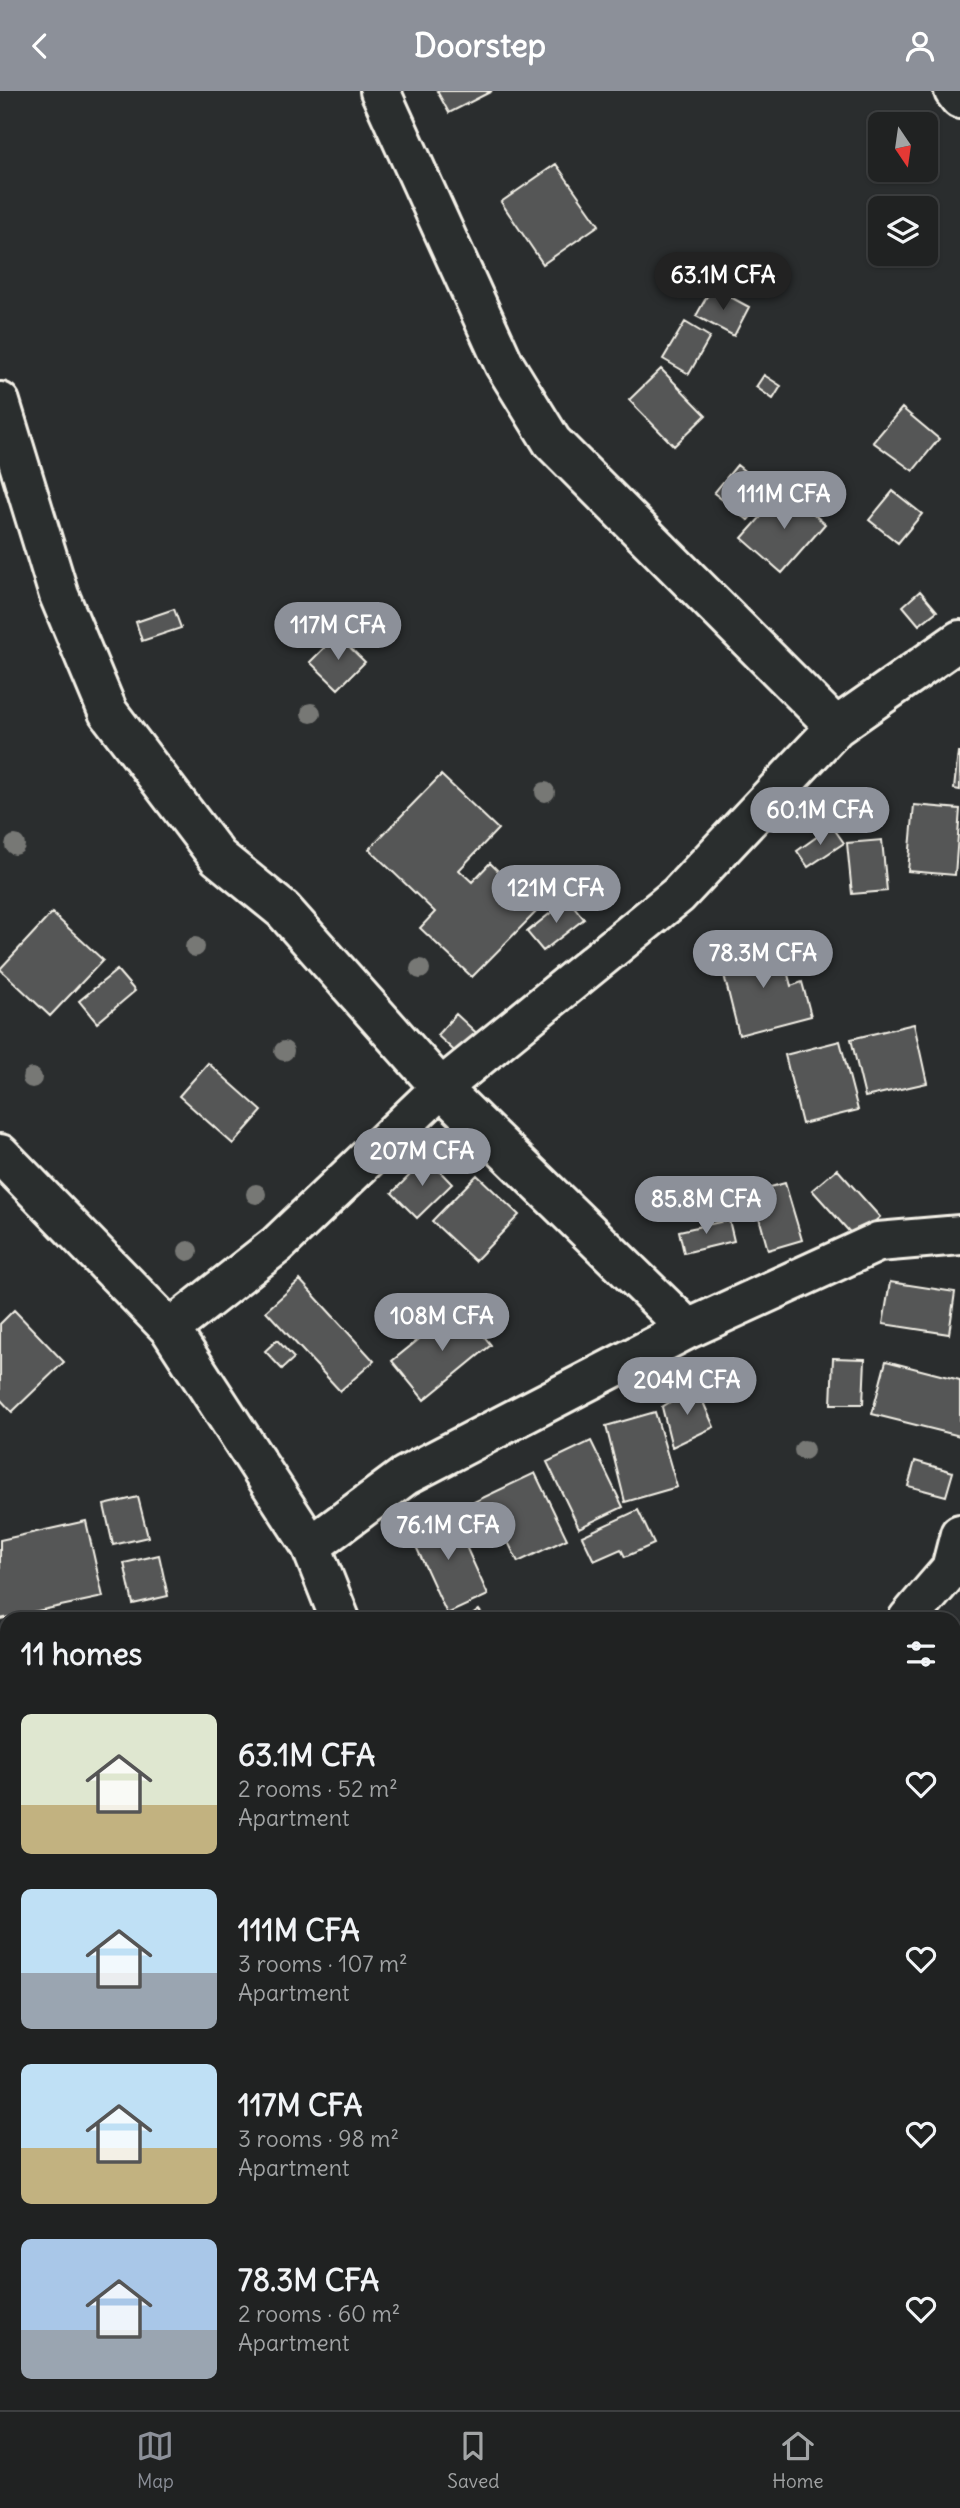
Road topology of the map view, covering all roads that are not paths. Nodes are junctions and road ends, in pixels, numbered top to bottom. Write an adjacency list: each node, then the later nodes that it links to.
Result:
1 (380, 91): 6 (street)
2 (954, 91): 3 (street)
3 (960, 99)
4 (0, 403): 7 (street)
5 (957, 643): 6 (street)
6 (836, 727): 7 (street)
7 (442, 1088): 10 (street); 11 (street)
8 (0, 1154): 10 (street)
9 (960, 1235): 11 (street)
10 (170, 1329): 13 (street)
11 (688, 1329): 13 (street)
12 (960, 1534): 15 (street)
13 (311, 1546): 14 (street)
14 (337, 1612)
15 (914, 1612)

